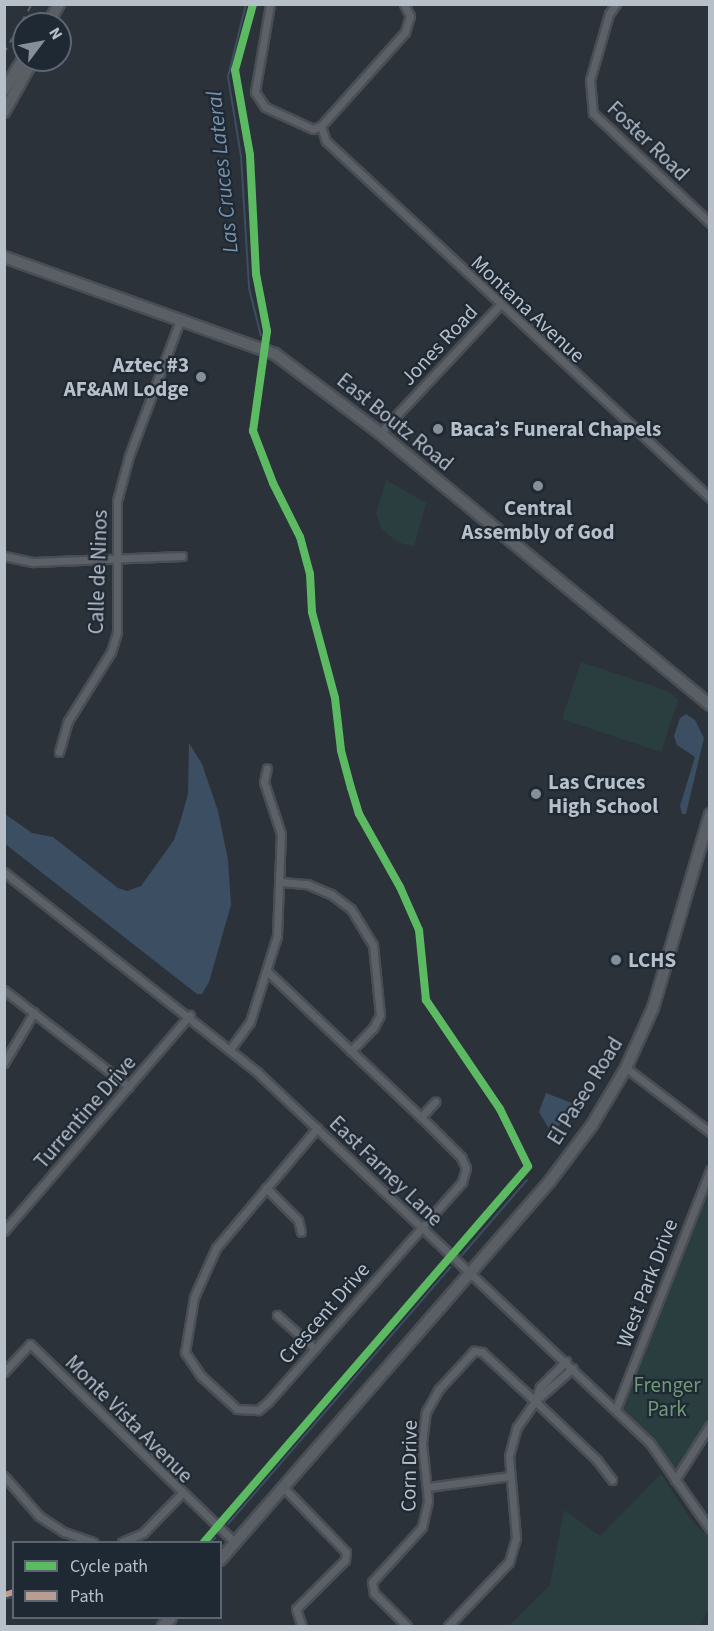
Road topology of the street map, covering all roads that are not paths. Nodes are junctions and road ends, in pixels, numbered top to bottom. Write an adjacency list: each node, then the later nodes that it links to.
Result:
1 (270, 4): 8 (street)
2 (404, 4): 8 (street)
3 (616, 4): 9 (street, Foster Road)
4 (15, 72): 6 (main road)
5 (26, 72): 7 (main road)
6 (4, 90)
7 (4, 112)
8 (321, 126): 11 (street, Montana Avenue)
9 (710, 223)
10 (4, 258): 12 (main road, East Boutz Road)
11 (499, 306): 13 (street, Jones Road); 14 (street, Montana Avenue)
12 (181, 318): 13 (main road, East Boutz Road); 17 (street, Calle de Ninos)
13 (380, 434): 18 (main road, East Boutz Road)
14 (710, 498)
15 (4, 556): 17 (street)
16 (182, 556): 17 (street)
17 (116, 559): 21 (street, Calle de Ninos)
18 (696, 694): 19 (main road); 20 (main road, East Boutz Road)
19 (710, 697)
20 (710, 705)
21 (59, 752)
22 (267, 768): 25 (street)
23 (710, 814): 33 (main road, El Paseo Road)
24 (4, 872): 29 (street, East Farney Lane)
25 (282, 882): 26 (street); 31 (street)
26 (268, 972): 30 (street); 31 (street, Crescent Drive)
27 (4, 990): 28 (street)
28 (34, 1012): 32 (street); 34 (street)
29 (190, 1015): 30 (street, East Farney Lane); 34 (street, Turrentine Drive)
30 (231, 1048): 37 (street, East Farney Lane)
31 (351, 1051): 36 (street, Crescent Drive)
32 (4, 1063)
33 (626, 1068): 38 (street); 44 (main road, El Paseo Road)
34 (129, 1087): 42 (street, Turrentine Drive)
35 (435, 1102): 36 (street)
36 (421, 1117): 41 (street, Crescent Drive)
37 (317, 1128): 40 (street, Crescent Drive); 41 (street, East Farney Lane)
38 (710, 1132)
39 (710, 1170): 51 (street, West Park Drive)
40 (266, 1188): 43 (street); 46 (street, Crescent Drive)
41 (420, 1227): 44 (street, East Farney Lane); 46 (street, Crescent Drive)
42 (4, 1231)
43 (301, 1232)
44 (471, 1272): 47 (street, East Farney Lane); 58 (main road, El Paseo Road)
45 (277, 1315): 46 (street)
46 (315, 1349)
47 (566, 1361): 48 (street, East Farney Lane); 50 (street)
48 (573, 1368): 50 (street); 51 (street, East Farney Lane)
49 (4, 1372): 59 (street, Monte Vista Avenue)
50 (536, 1401): 54 (street); 55 (street); 57 (street, Corn Drive)
51 (616, 1409): 56 (street, East Farney Lane)
52 (710, 1425): 56 (street)
53 (4, 1476): 61 (street)
54 (510, 1476): 57 (street); 67 (street)
55 (612, 1480)
56 (675, 1480): 60 (street, East Farney Lane)
57 (428, 1487): 66 (street, Corn Drive)
58 (284, 1488): 63 (main road, El Paseo Road); 65 (street)
59 (182, 1494): 62 (street); 63 (street, Monte Vista Avenue)
60 (710, 1529)
61 (90, 1541)
62 (124, 1541)
63 (235, 1543): 64 (main road, El Paseo Road)
64 (222, 1558)
65 (302, 1626)
66 (407, 1626)
67 (448, 1626)

